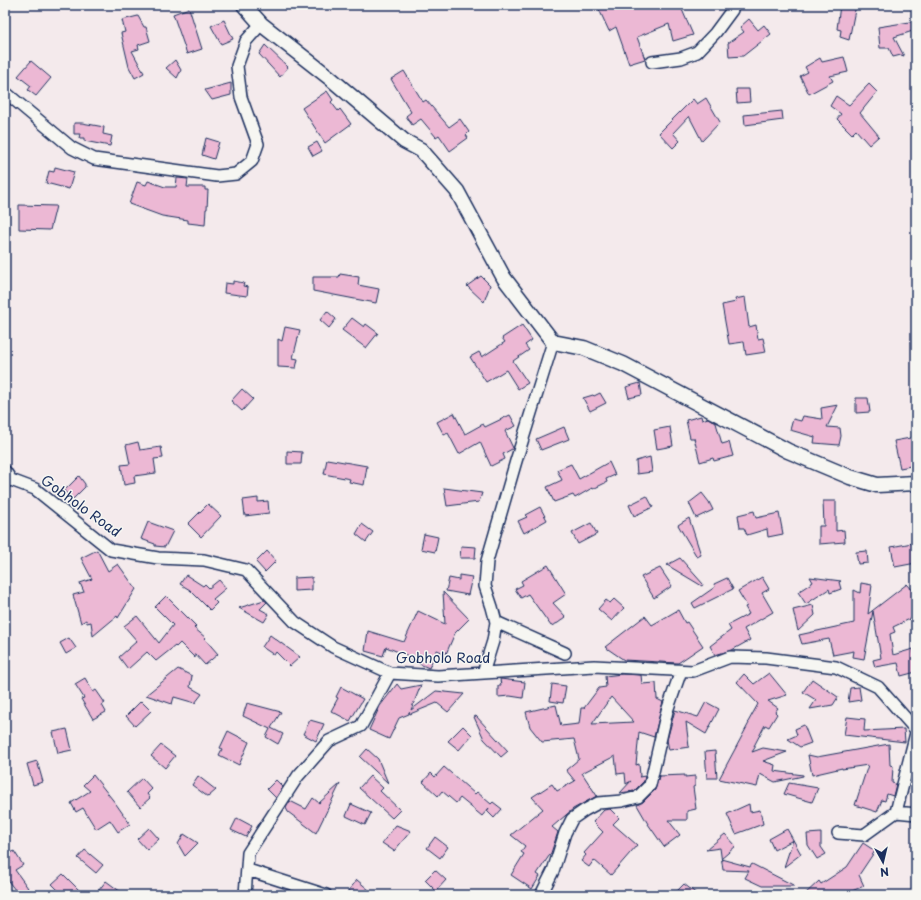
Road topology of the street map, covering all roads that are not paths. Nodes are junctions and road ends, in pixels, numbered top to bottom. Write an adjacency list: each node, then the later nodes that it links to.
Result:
1 (244, 5): 3 (street)
2 (732, 5): 4 (street)
3 (261, 24): 5 (street); 6 (street)
4 (652, 62)
5 (5, 92)
6 (553, 342): 8 (street); 9 (street)
7 (7, 478): 12 (street, Gobholo Road)
8 (916, 484)
9 (496, 622): 10 (street); 13 (street)
10 (565, 653)
11 (681, 670): 13 (street, Gobholo Road); 14 (street, Gobholo Road); 22 (street)
12 (390, 673): 13 (street, Gobholo Road); 19 (street)
13 (483, 674)
14 (916, 730)
15 (916, 733): 16 (street)
16 (896, 812): 17 (street); 18 (street)
17 (916, 814)
18 (838, 833)
19 (248, 870): 20 (street); 21 (street)
20 (245, 895)
21 (326, 895)
22 (541, 895)

